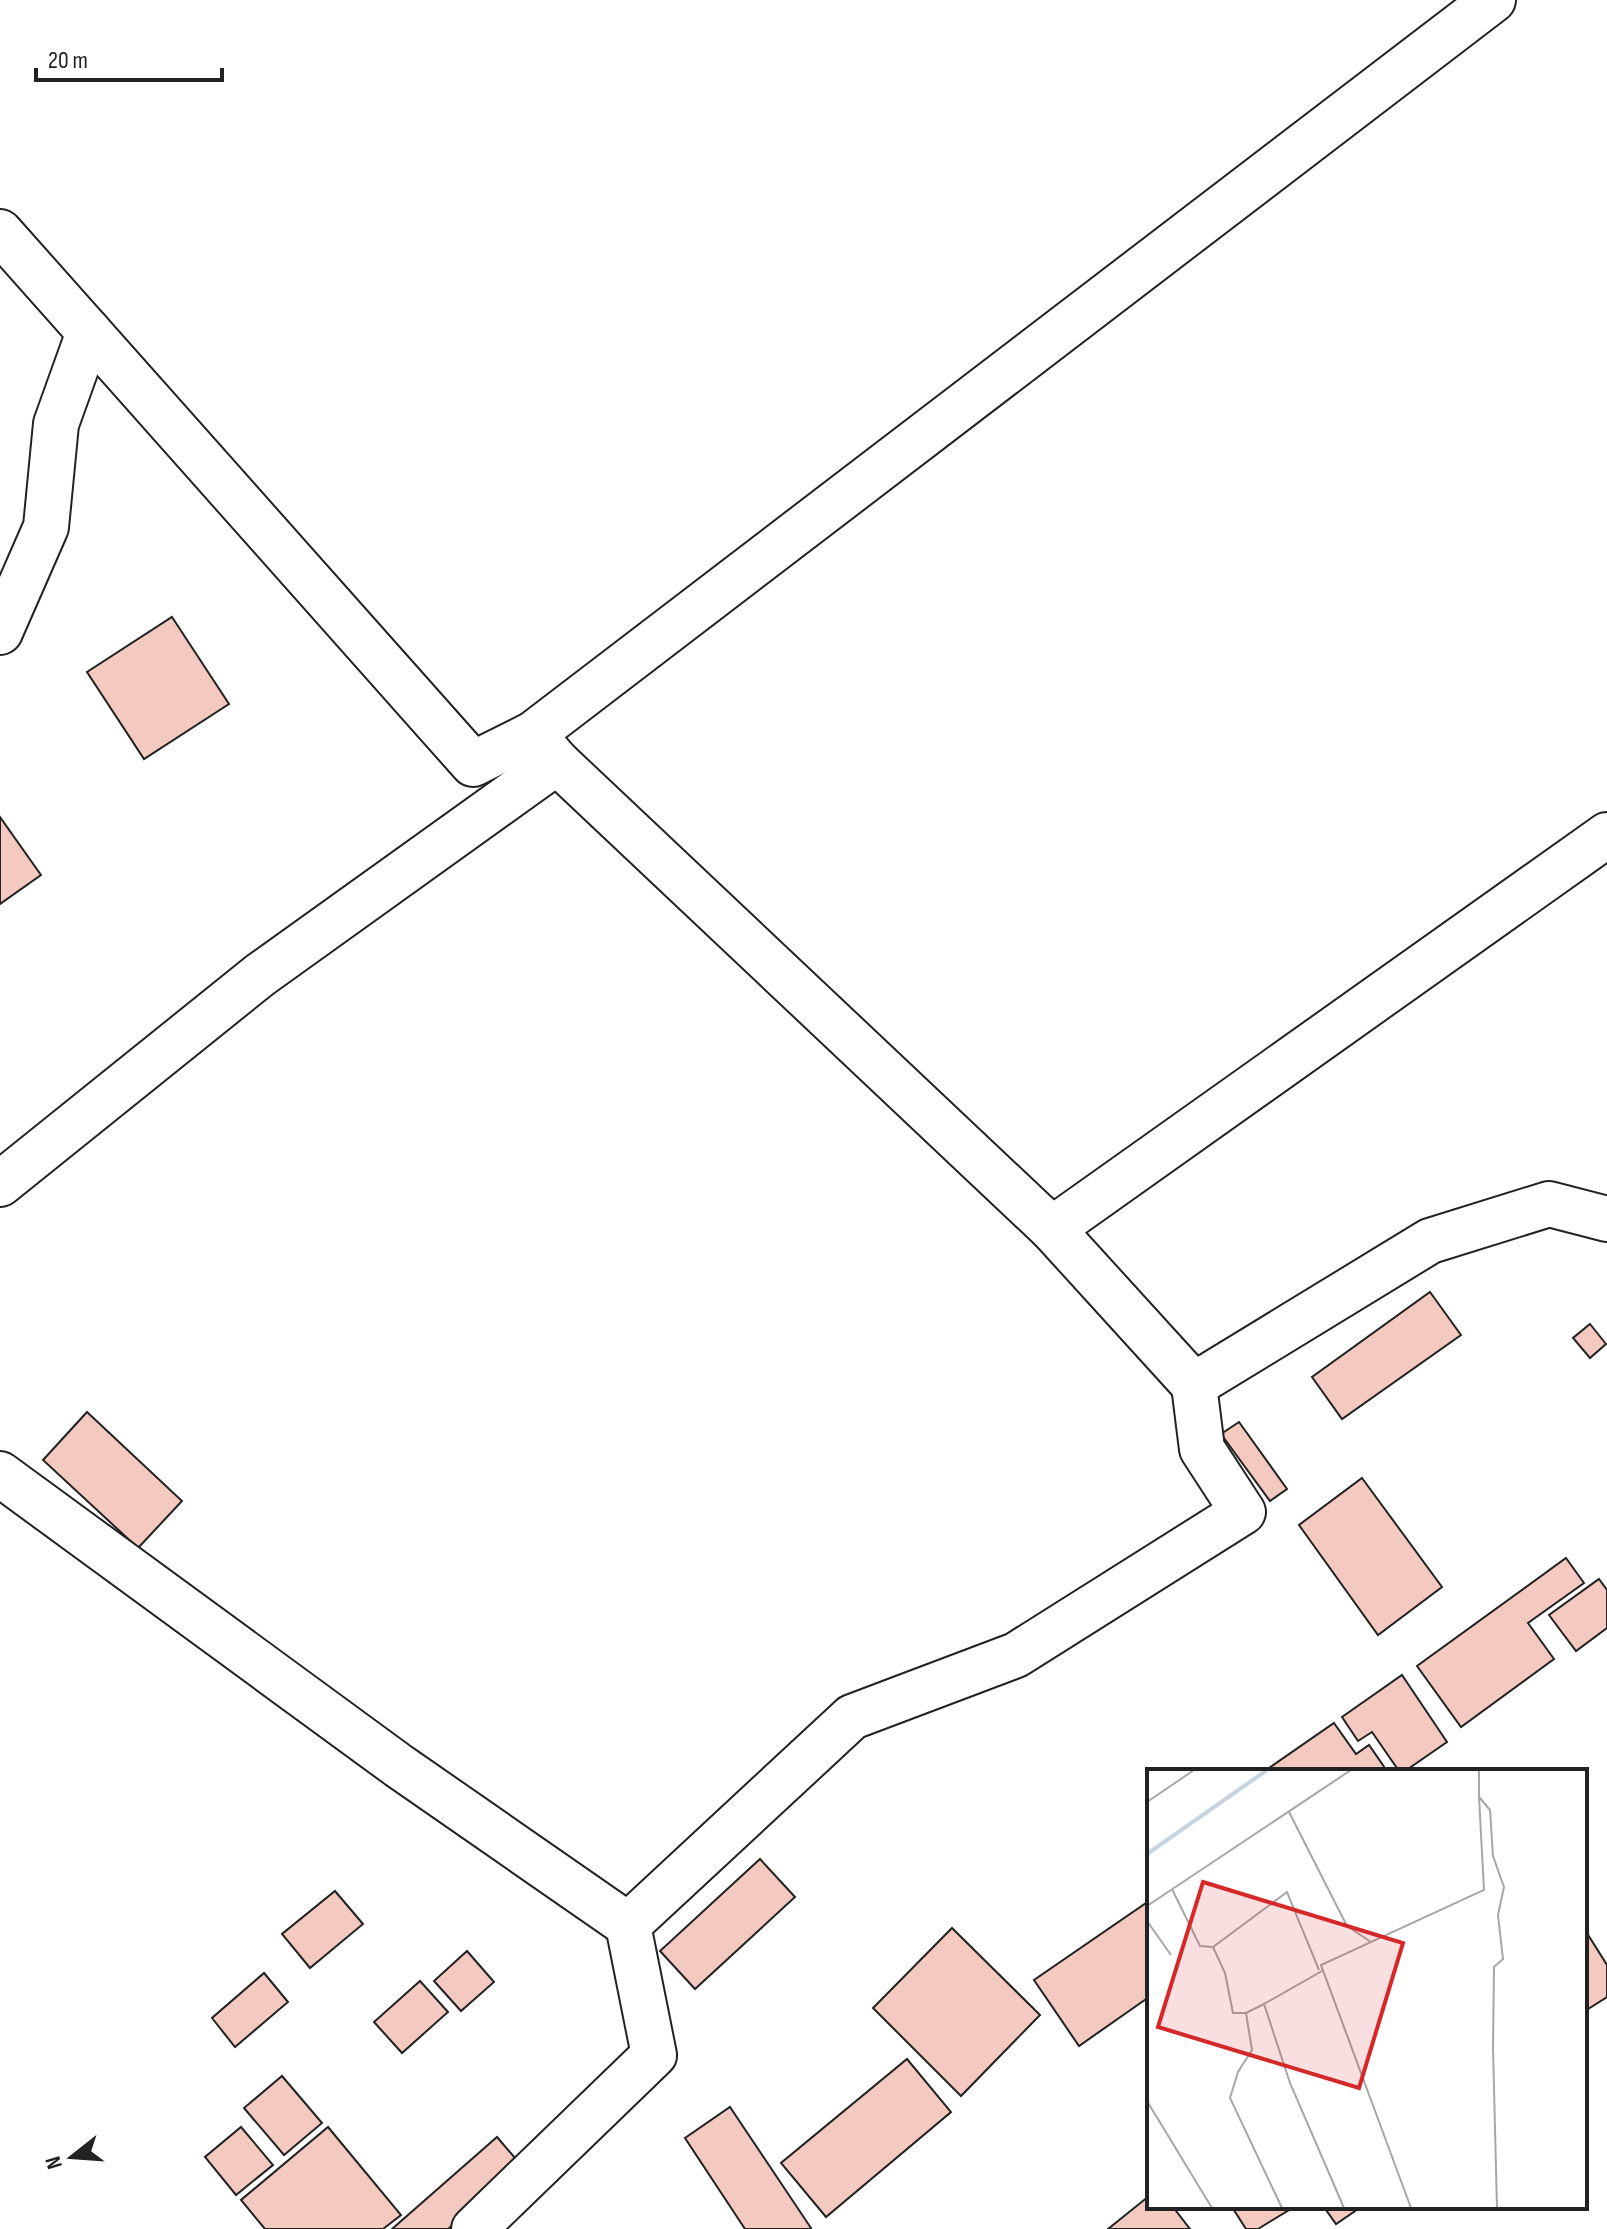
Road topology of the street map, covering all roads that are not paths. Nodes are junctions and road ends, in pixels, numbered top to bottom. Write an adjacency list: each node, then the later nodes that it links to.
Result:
1 (1493, 0): 5 (street)
2 (0, 232): 3 (street)
3 (89, 332): 4 (street); 5 (street)
4 (0, 632)
5 (545, 748): 7 (street); 9 (street)
6 (1607, 835): 9 (street)
7 (0, 1184)
8 (1607, 1219): 10 (street)
9 (1052, 1229): 10 (street)
10 (1194, 1385): 12 (street)
11 (0, 1474): 12 (street)
12 (628, 1925): 13 (street)
13 (474, 2229)

